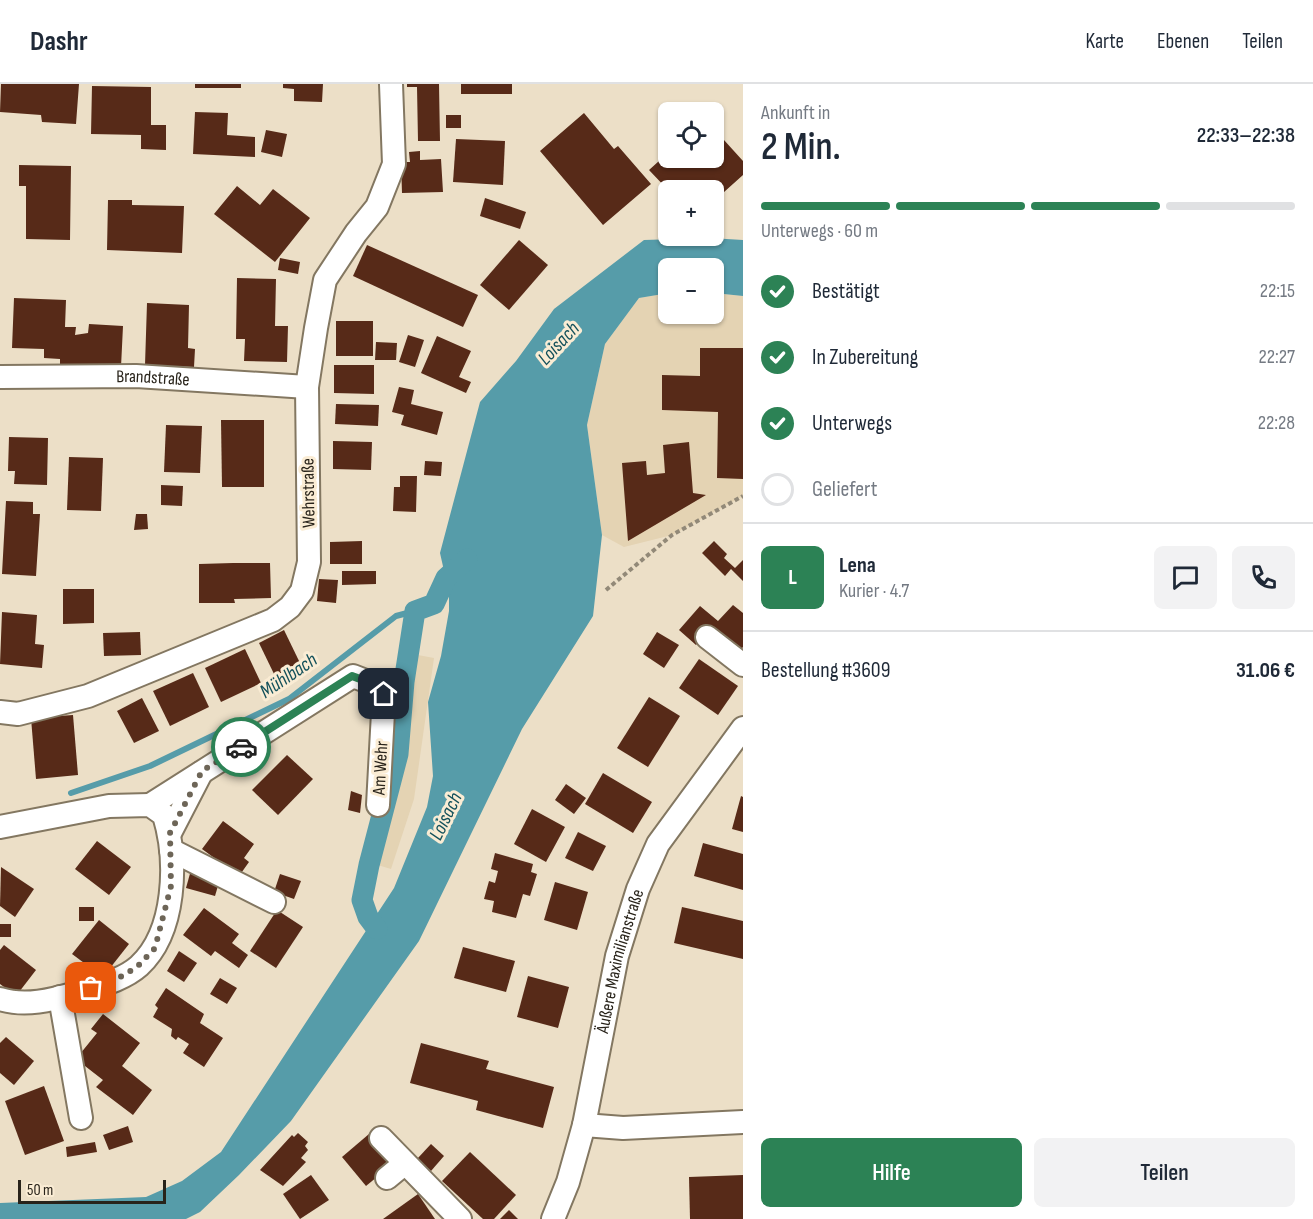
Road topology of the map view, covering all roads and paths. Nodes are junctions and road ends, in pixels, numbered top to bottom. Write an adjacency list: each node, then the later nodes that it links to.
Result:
1 (391, 84): 3 (street, Wehrstraße)
2 (0, 377): 3 (street, Brandstraße)
3 (307, 387): 8 (street, Wehrstraße)
4 (743, 496): 5 (path)
5 (606, 591)
6 (708, 637): 7 (street)
7 (743, 665)
8 (0, 712)
9 (743, 728): 20 (street, Äußere Maximilianstraße)
10 (202, 771): 11 (street, Am Wehr); 12 (street, Am Wehr); 14 (street)
11 (150, 805): 13 (street); 14 (street)
12 (378, 805)
13 (0, 827)
14 (170, 841): 15 (street); 16 (street)
15 (274, 902)
16 (60, 997): 17 (street); 18 (street)
17 (0, 999)
18 (81, 1118)
19 (743, 1122): 20 (street)
20 (584, 1125): 25 (street, Äußere Maximilianstraße)
21 (381, 1138): 22 (street)
22 (404, 1164): 23 (street); 24 (street)
23 (387, 1178)
24 (460, 1219)
25 (553, 1219)

